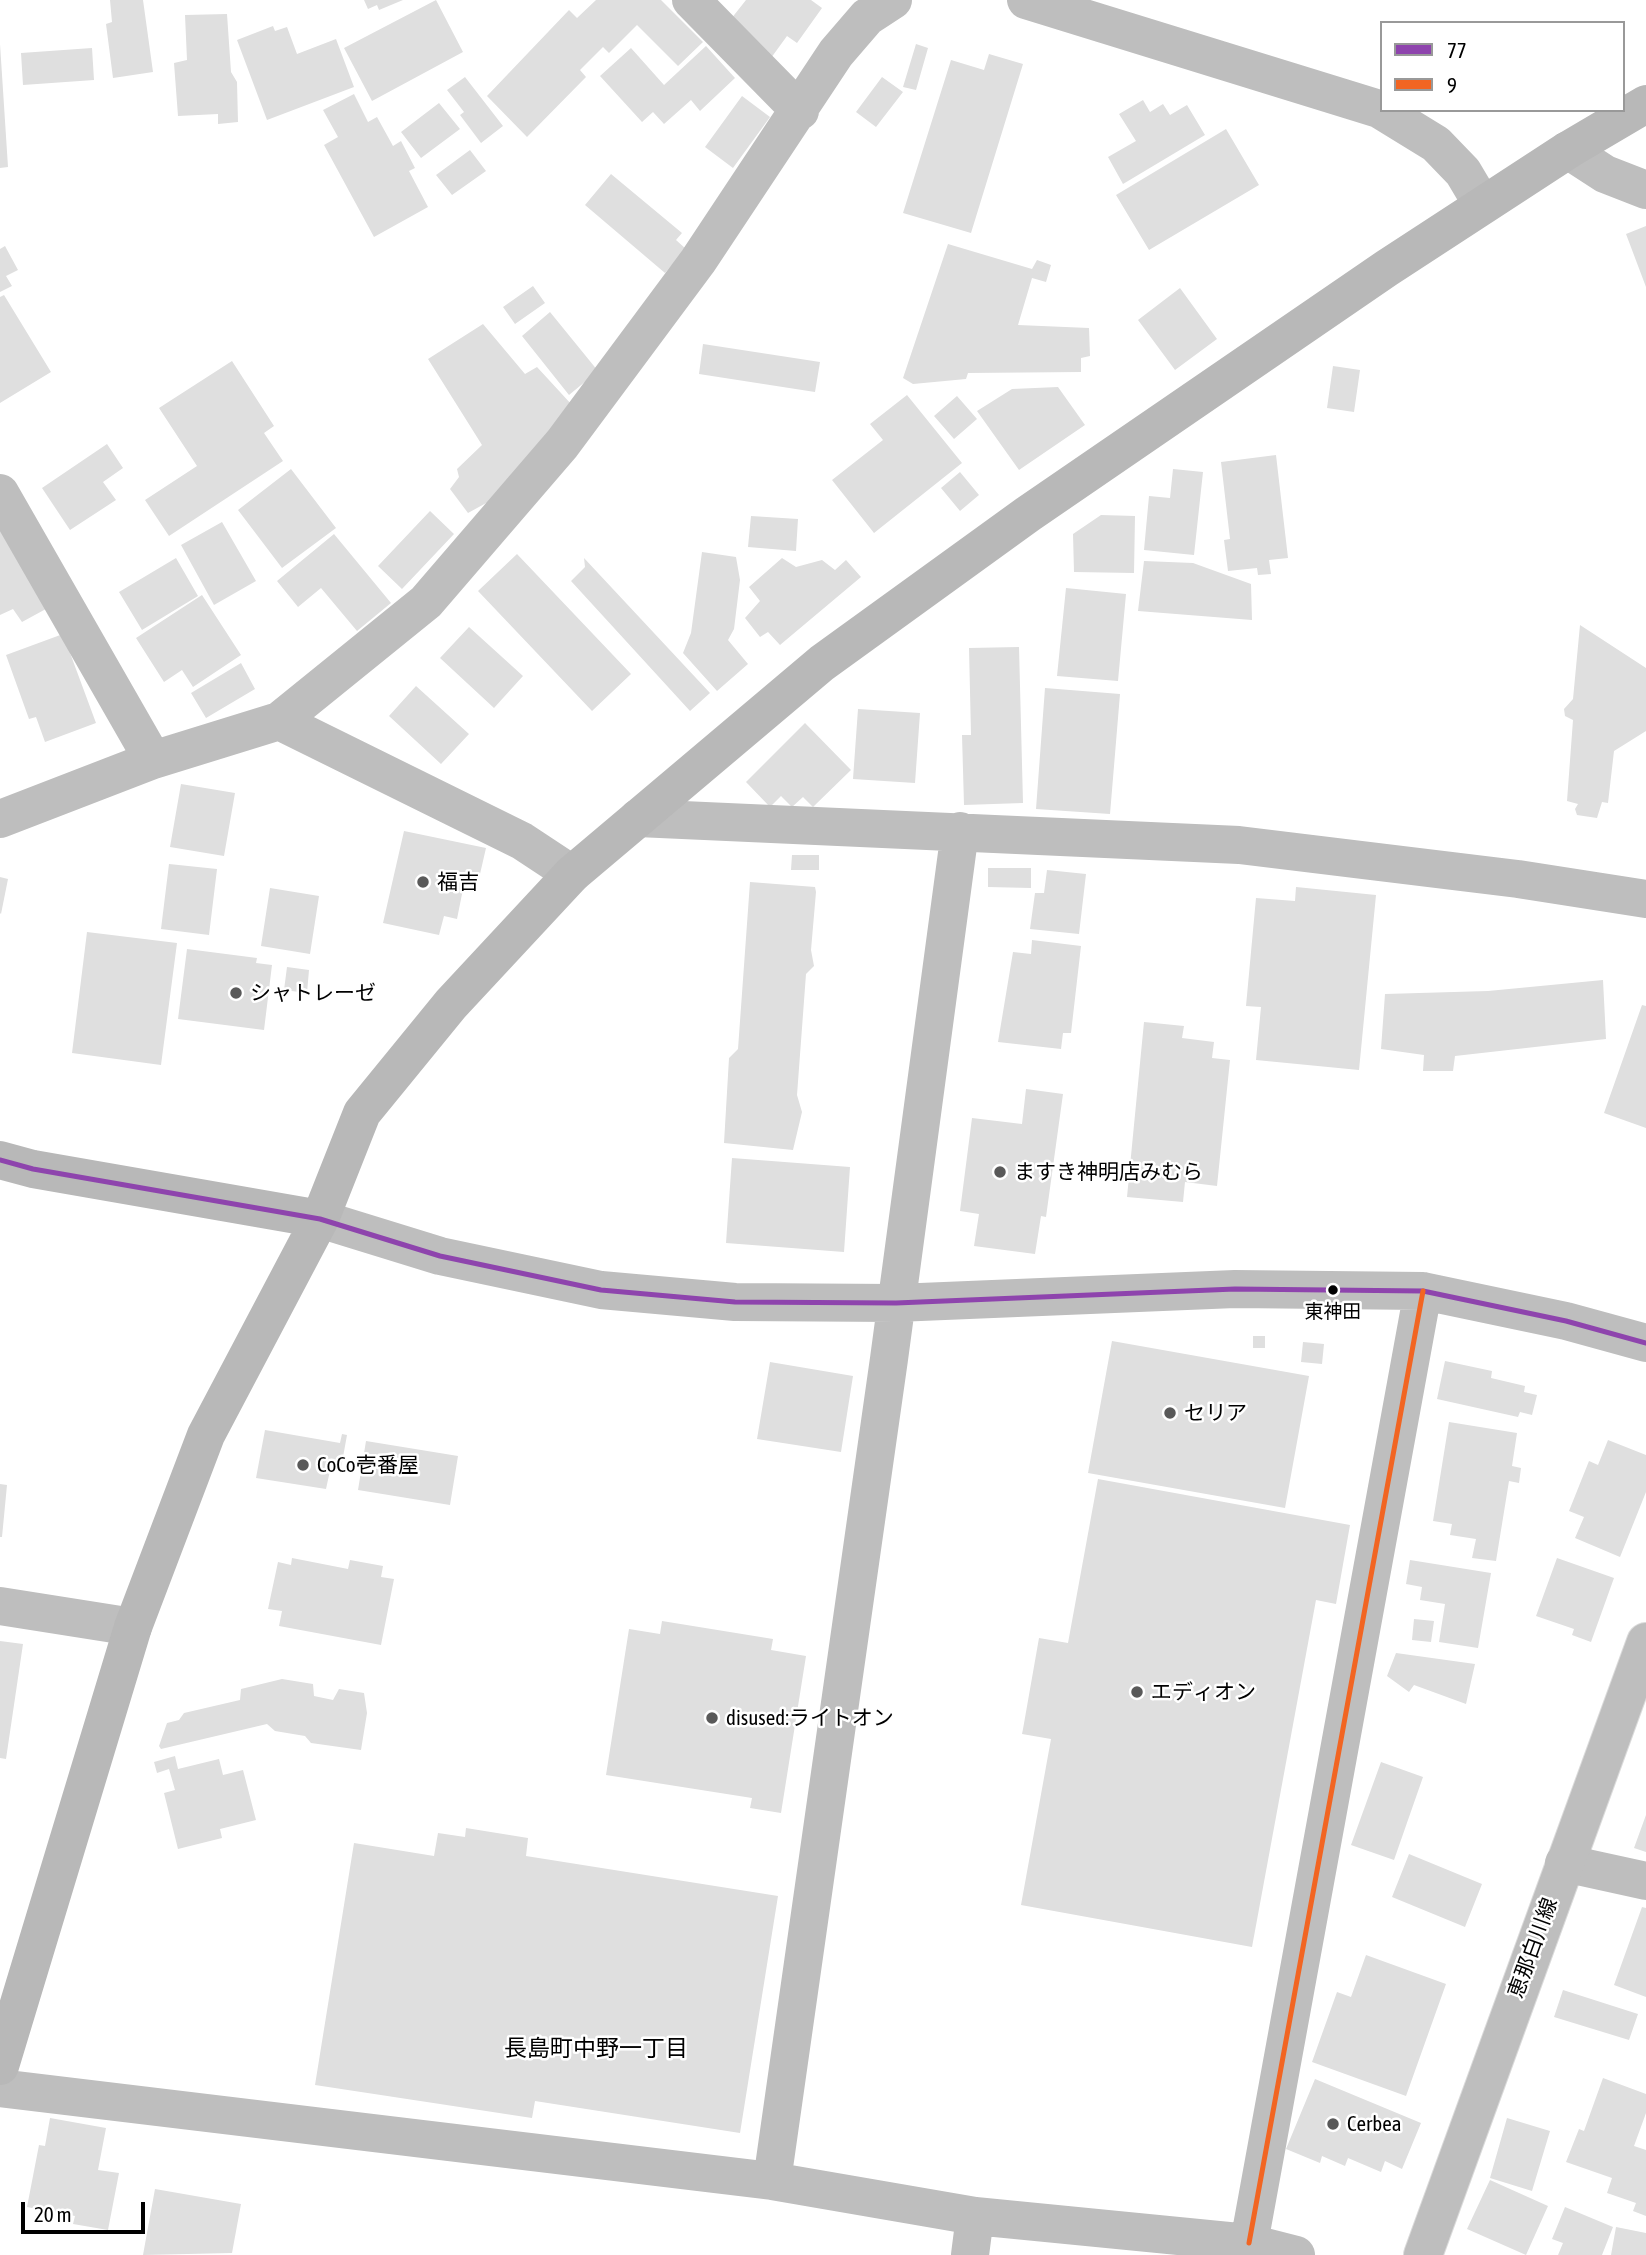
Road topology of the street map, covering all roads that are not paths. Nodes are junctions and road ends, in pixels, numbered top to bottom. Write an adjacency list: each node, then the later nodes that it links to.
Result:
1 (691, 0): 6 (street)
2 (893, 0): 6 (street)
3 (1026, 0): 5 (street)
4 (1646, 103): 8 (street)
5 (1380, 109)
6 (800, 111): 12 (street)
7 (1385, 112): 10 (street)
8 (1568, 150): 9 (street); 10 (street)
9 (1646, 190)
10 (1482, 204): 14 (street)
11 (0, 493): 13 (street)
12 (279, 721): 13 (street); 17 (street)
13 (153, 760): 15 (street)
14 (638, 818): 16 (street); 17 (street)
15 (0, 819)
16 (960, 831): 18 (street); 22 (street)
17 (572, 874): 20 (street)
18 (1646, 899)
19 (0, 1160): 20 (street)
20 (320, 1219): 22 (street); 25 (street)
21 (1423, 1291): 22 (street); 23 (street); 33 (street)
22 (896, 1303): 31 (street)
23 (1646, 1343)
24 (0, 1606): 25 (street)
25 (133, 1626): 29 (street)
26 (1646, 1642): 27 (street, 恵那白川線)
27 (1564, 1863): 28 (street); 36 (street, 恵那白川線)
28 (1646, 1881)
29 (0, 2066)
30 (0, 2088): 31 (street)
31 (772, 2181): 32 (street)
32 (975, 2216): 33 (street); 34 (street)
33 (1249, 2243): 35 (street)
34 (970, 2255)
35 (1296, 2255)
36 (1423, 2255)

